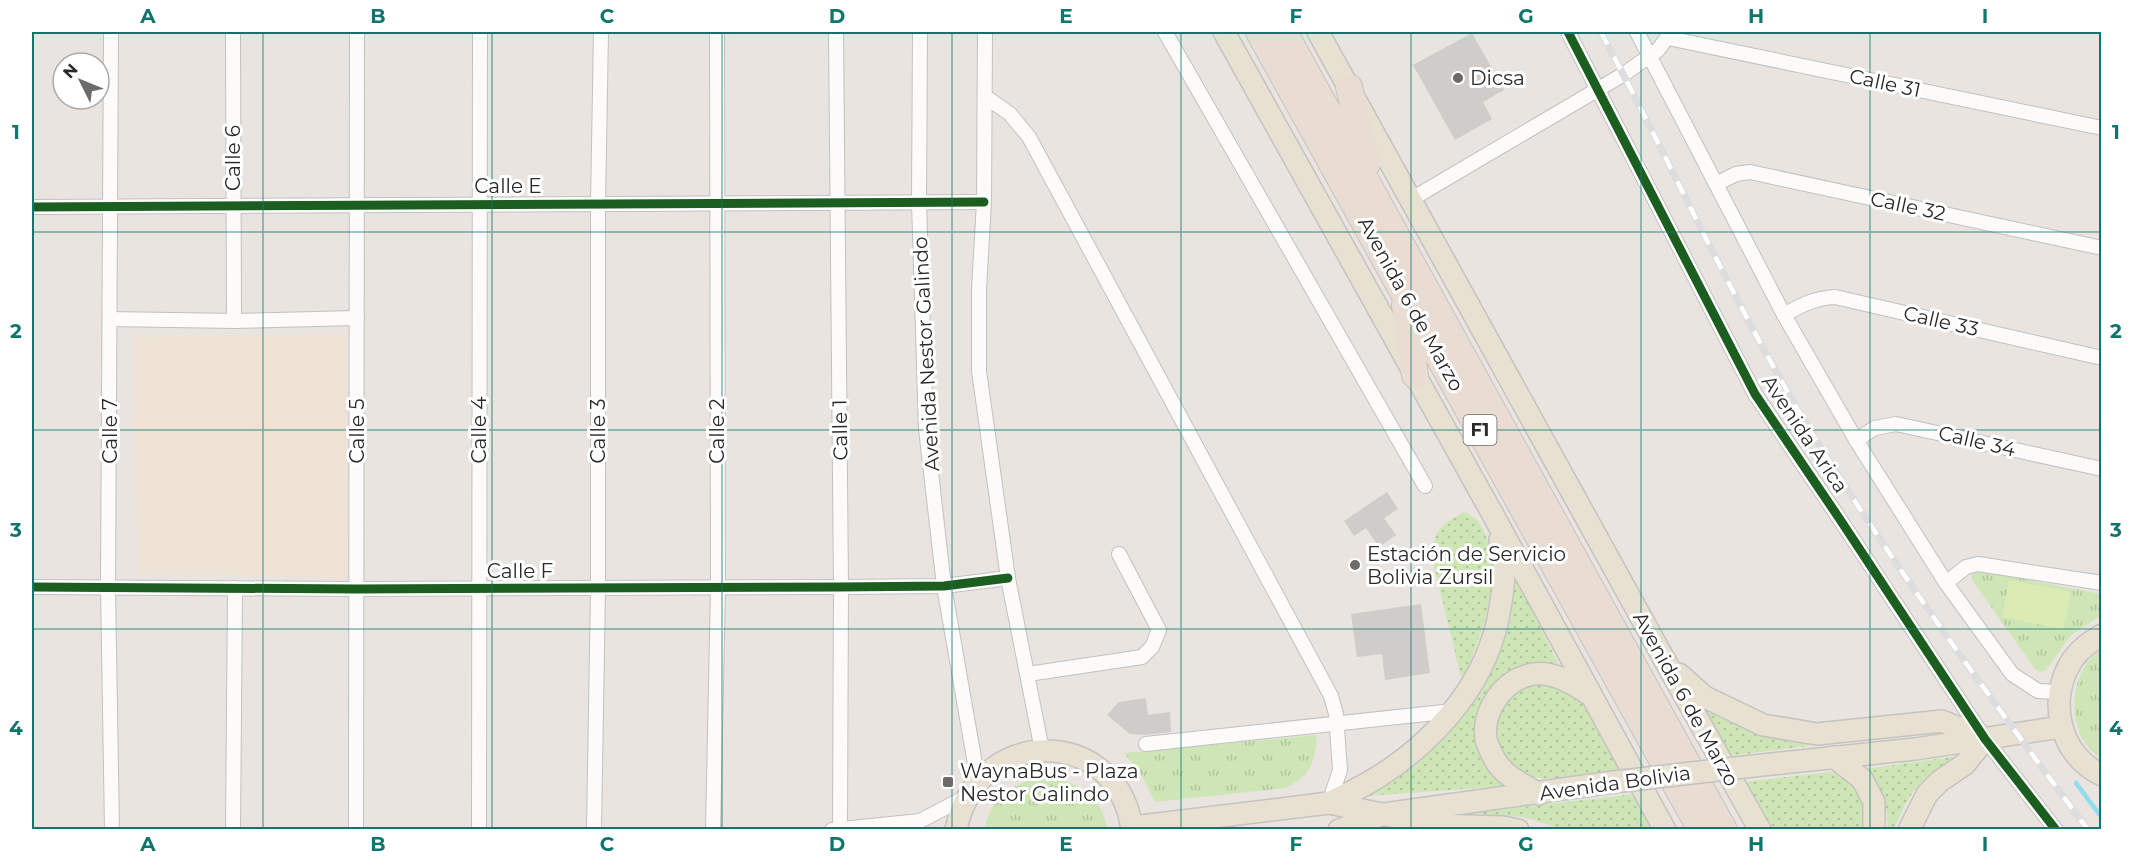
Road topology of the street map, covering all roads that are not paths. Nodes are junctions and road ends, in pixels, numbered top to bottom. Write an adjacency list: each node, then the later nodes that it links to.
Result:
1 (111, 32): 33 (street, Calle 7)
2 (233, 32): 34 (street, Calle 6)
3 (357, 32): 32 (street, Calle 5)
4 (480, 32): 30 (street, Calle 4)
5 (600, 32): 31 (street, Calle 3)
6 (717, 32): 29 (street, Calle 2)
7 (836, 32): 26 (street, Calle 1)
8 (920, 32): 27 (street, Avenida Nestor Galindo)
9 (985, 32): 21 (street)
10 (1165, 32): 46 (street)
11 (1224, 32): 43 (main road, Avenida 6 de Marzo)
12 (1259, 32): 37 (highway, Avenida 6 de Marzo / F1)
13 (1284, 32): 24 (highway, Avenida 6 de Marzo / F1)
14 (1318, 32): 19 (main road, Avenida 6 de Marzo)
15 (1569, 32): 20 (street, Avenida Arica)
16 (1637, 32): 18 (street, Avenida Arica)
17 (1669, 35): 18 (street); 22 (street, Calle 31)
18 (1650, 56): 20 (street); 23 (street, Avenida Arica)
19 (1349, 87): 24 (highway); 25 (main road, Avenida 6 de Marzo)
20 (1598, 90): 25 (street); 69 (street, Avenida Arica)
21 (986, 97): 28 (street); 67 (street)
22 (2102, 128)
23 (1716, 184): 36 (street, Calle 32); 38 (street, Avenida Arica)
24 (1373, 193): 91 (highway, Avenida 6 de Marzo / F1)
25 (1410, 200): 62 (main road, Avenida 6 de Marzo)
26 (837, 202): 27 (street, Calle E); 29 (street, Calle E); 55 (street, Calle 1)
27 (919, 202): 28 (street, Calle E); 52 (street, Avenida Nestor Galindo)
28 (984, 202): 49 (street)
29 (716, 203): 31 (street, Calle E); 57 (street, Calle 2)
30 (479, 204): 31 (street, Calle E); 32 (street, Calle E); 59 (street, Calle 4)
31 (598, 204): 60 (street, Calle 3)
32 (357, 205): 34 (street, Calle E); 39 (street, Calle 5)
33 (110, 206): 34 (street, Calle E); 35 (street, Calle E); 40 (street, Calle 7)
34 (234, 206): 41 (street, Calle 6)
35 (32, 207)
36 (2102, 248)
37 (1402, 290): 43 (highway); 90 (highway, Avenida 6 de Marzo / F1)
38 (1784, 315): 42 (street, Calle 33); 44 (street, Avenida Arica)
39 (357, 318): 41 (street); 58 (street, Calle 5)
40 (111, 319): 41 (street); 54 (street, Calle 7)
41 (234, 321)
42 (2102, 358)
43 (1415, 375): 47 (main road, Avenida 6 de Marzo)
44 (1856, 440): 45 (street, Calle 34); 50 (street, Avenida Arica)
45 (2102, 469)
46 (1425, 486)
47 (1492, 513): 65 (main road, Avenida 6 de Marzo); 66 (main road)
48 (1119, 554): 63 (street)
49 (1008, 578): 52 (street, Calle F); 63 (street)
50 (1946, 583): 51 (street); 64 (street, Avenida Arica)
51 (2102, 583)
52 (944, 586): 55 (street, Calle F); 74 (street, Avenida Nestor Galindo)
53 (32, 587): 54 (street, Calle F)
54 (108, 587): 56 (street, Calle F); 80 (street, Calle 7)
55 (841, 587): 57 (street, Calle F); 79 (street, Calle 1)
56 (235, 588): 58 (street, Calle F); 81 (street)
57 (718, 588): 60 (street, Calle F); 85 (street, Calle 2)
58 (356, 589): 59 (street, Calle F); 82 (street, Calle 5)
59 (479, 589): 60 (street, Calle F); 83 (street, Calle 4)
60 (598, 589): 84 (street, Calle 3)
61 (2102, 635): 64 (main road)
62 (1664, 659): 69 (main road); 92 (main road, Avenida 6 de Marzo)
63 (1028, 674): 71 (street)
64 (2060, 692): 68 (main road)
65 (1592, 696): 75 (main road); 89 (main road, Avenida 6 de Marzo)
66 (1453, 711): 67 (street); 76 (main road)
67 (1337, 724): 70 (street); 76 (street)
68 (2061, 727): 69 (main road, Avenida Bolivia); 73 (main road)
69 (1985, 739): 72 (main road, Avenida Bolivia); 94 (main road); 95 (street, Avenida Arica)
70 (1146, 744)
71 (1042, 750): 74 (main road); 78 (main road)
72 (1834, 758): 75 (main road, Avenida Bolivia, bridge); 93 (main road)
73 (2102, 775)
74 (972, 789): 79 (street); 86 (main road)
75 (1539, 794): 77 (main road, Avenida Bolivia)
76 (1329, 803): 77 (main road, Avenida Bolivia); 78 (main road, Avenida Bolivia)
77 (1384, 814): 87 (main road, Avenida Bolivia); 88 (main road)
78 (1132, 828)
79 (836, 829)
80 (112, 830)
81 (233, 830)
82 (356, 830)
83 (479, 830)
84 (594, 830)
85 (713, 830)
86 (956, 830)
87 (1339, 830)
88 (1518, 830)
89 (1665, 830)
90 (1701, 830)
91 (1724, 830)
92 (1760, 830)
93 (1874, 830)
94 (1909, 830)
95 (2056, 830)

